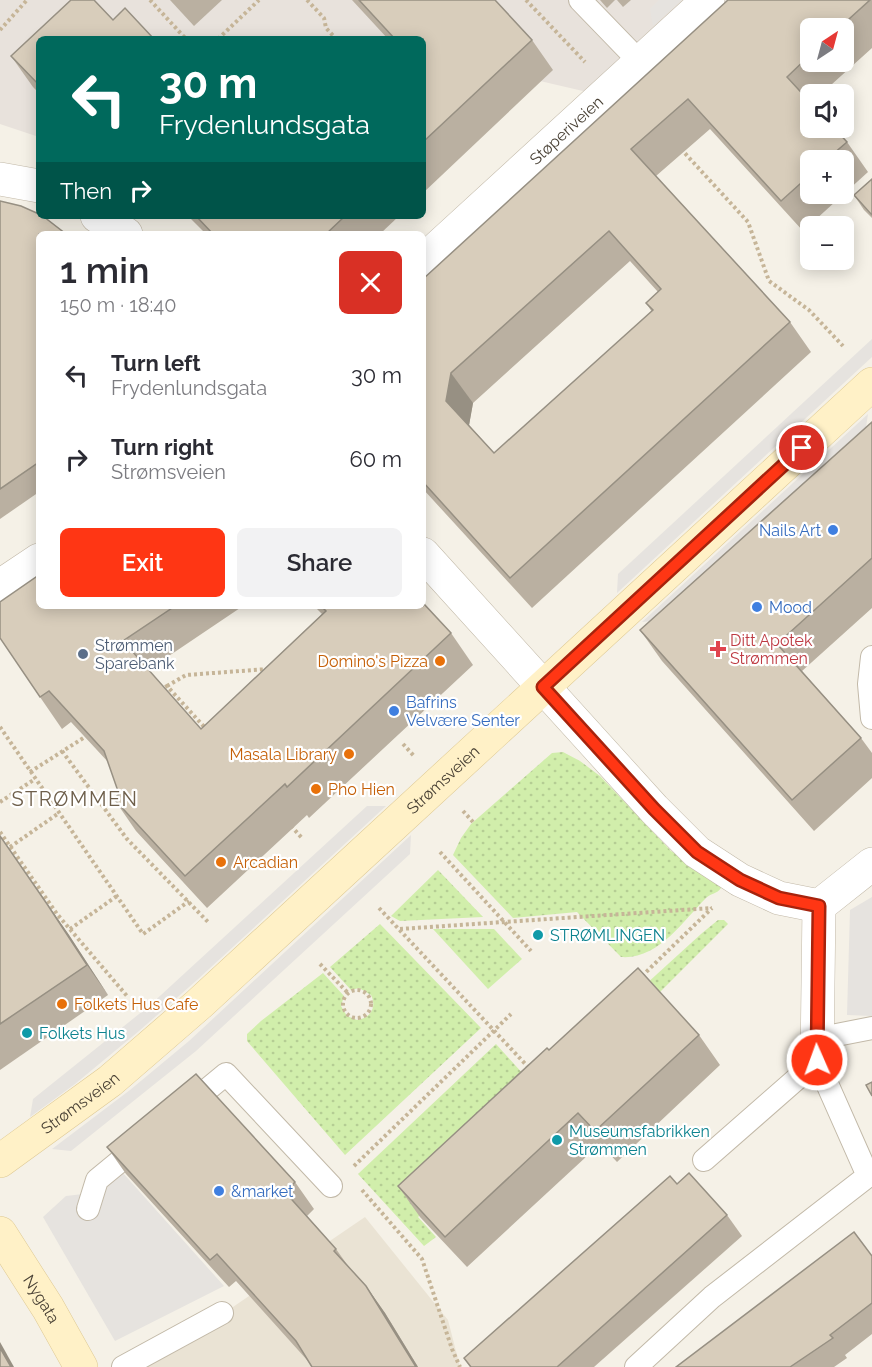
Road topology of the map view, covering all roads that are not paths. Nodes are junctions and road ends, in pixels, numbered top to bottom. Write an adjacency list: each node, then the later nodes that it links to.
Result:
1 (580, 0): 3 (lane)
2 (708, 0): 3 (street, Støperiveien)
3 (640, 62): 6 (street, Støperiveien)
4 (0, 179): 5 (street)
5 (36, 185)
6 (426, 258)
7 (872, 384): 12 (main road, Strømsveien)
8 (426, 557): 12 (street)
9 (36, 562): 10 (street)
10 (0, 586)
11 (872, 657): 13 (lane)
12 (543, 687): 15 (street); 19 (main road, Strømsveien)
13 (872, 718)
14 (872, 864): 15 (street)
15 (819, 906): 17 (street)
16 (872, 1028): 17 (lane)
17 (817, 1050): 18 (lane); 26 (lane)
18 (704, 1160)
19 (0, 1161)
20 (339, 1180): 21 (lane)
21 (88, 1209)
22 (0, 1233): 24 (main road, Nygata)
23 (222, 1313): 25 (lane)
24 (81, 1367)
25 (123, 1367)
26 (636, 1367)

